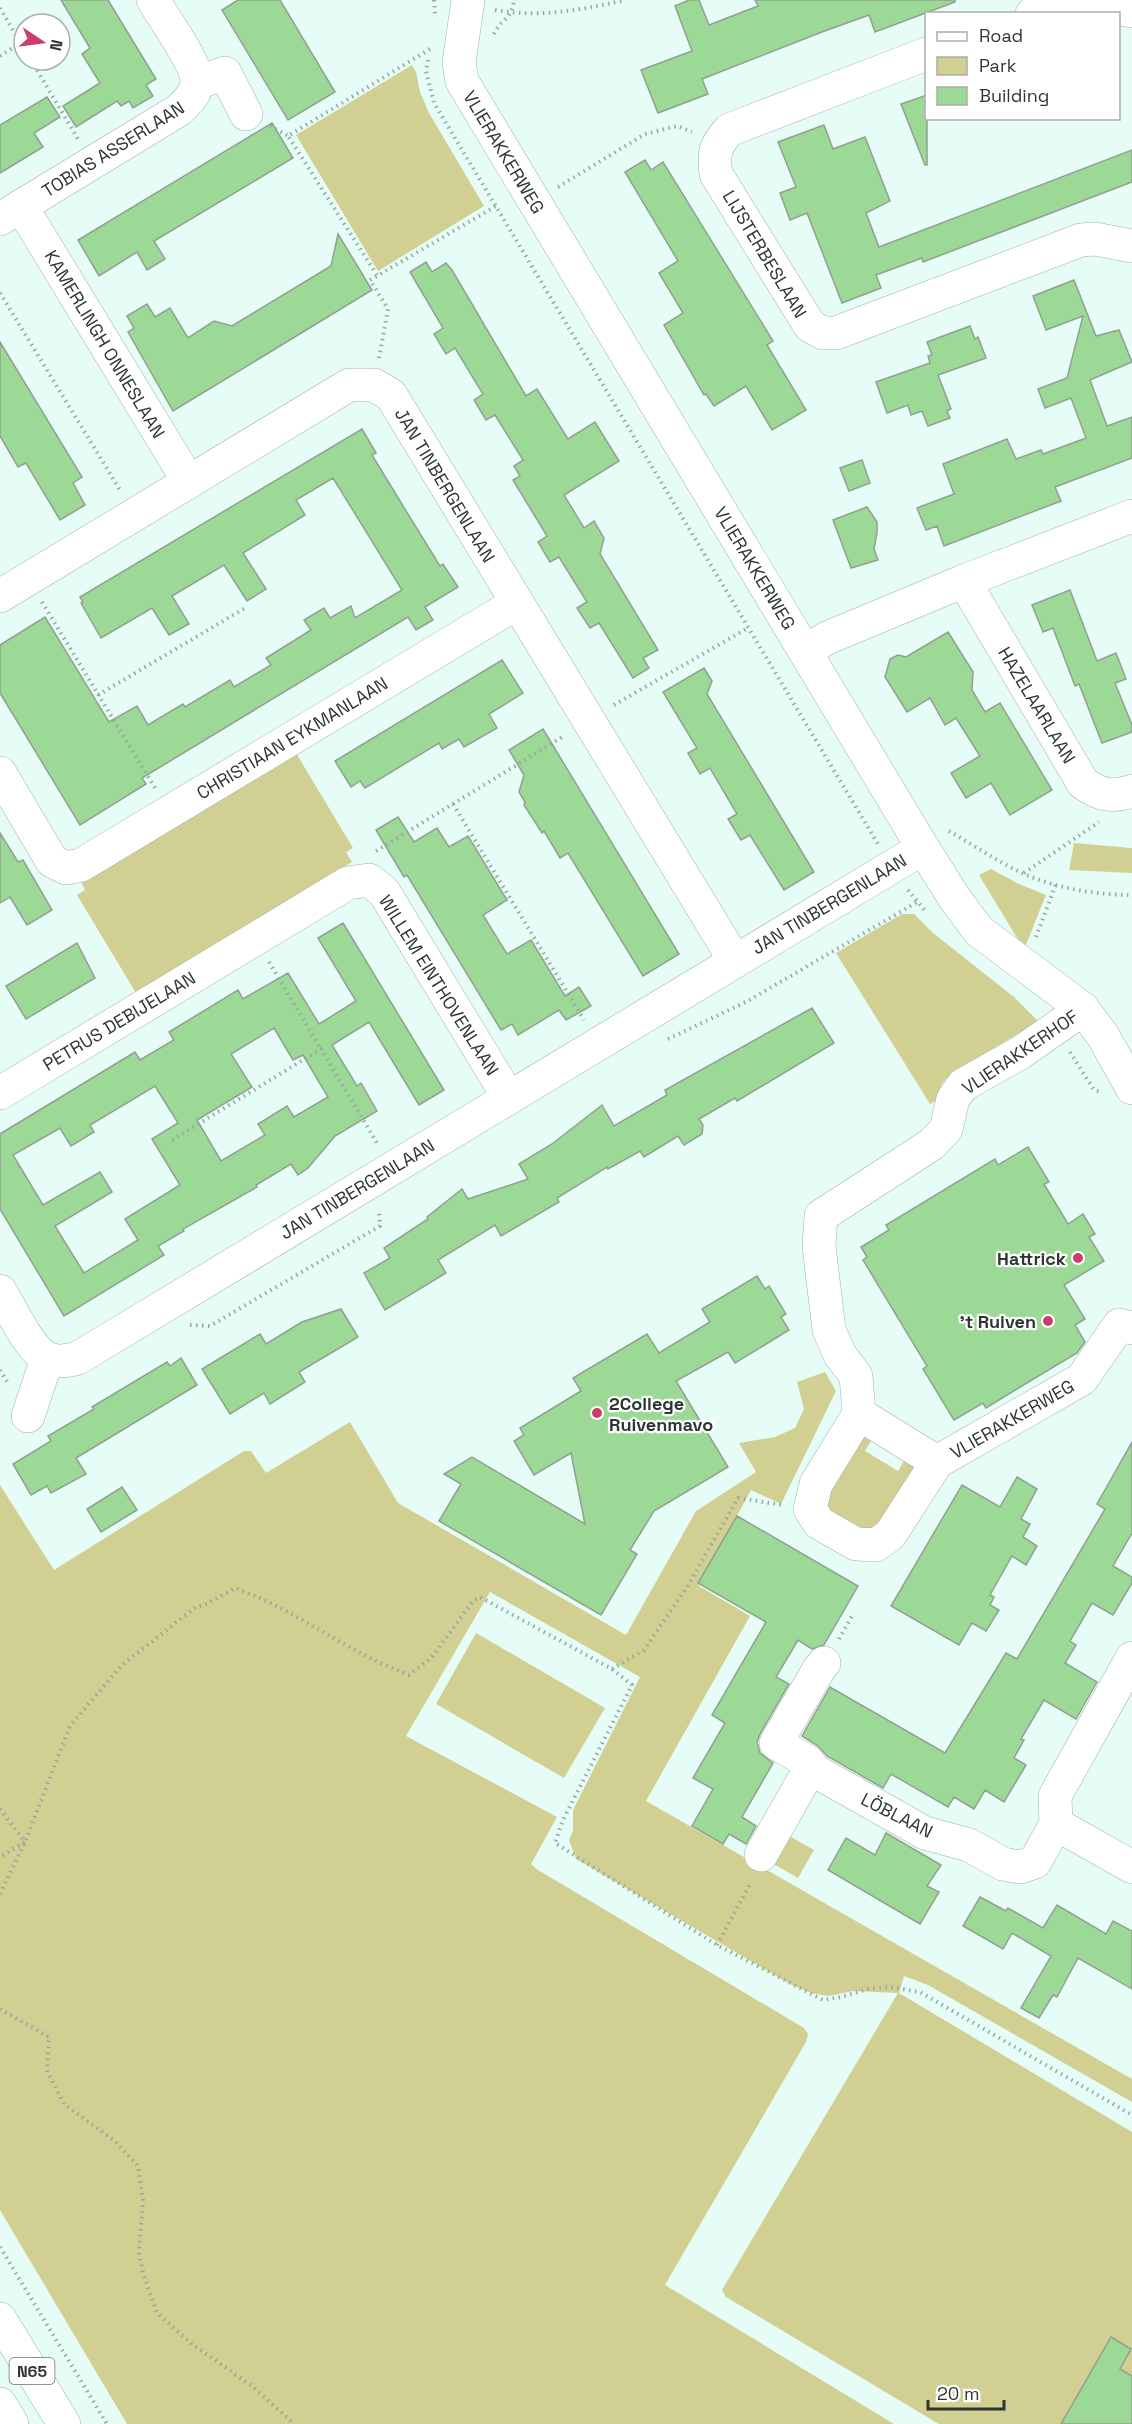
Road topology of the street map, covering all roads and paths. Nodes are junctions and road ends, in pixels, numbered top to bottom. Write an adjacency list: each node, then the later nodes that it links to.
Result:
1 (153, 0): 15 (street, TOBIAS ASSERLAAN)
2 (514, 0): 10 (path)
3 (625, 0): 10 (path)
4 (1059, 0): 9 (street)
5 (1066, 0): 8 (street)
6 (467, 2): 10 (path); 35 (street, VLIERAKKERWEG)
7 (0, 8): 11 (path)
8 (1132, 11)
9 (1036, 12)
10 (512, 13)
11 (12, 29)
12 (429, 49): 23 (path)
13 (925, 55): 17 (street)
14 (38, 72): 18 (path)
15 (197, 83): 16 (street); 18 (street, TOBIAS ASSERLAAN)
16 (246, 114)
17 (717, 144): 19 (path); 22 (street, LIJSTERBESLAAN)
18 (92, 163): 21 (street, TOBIAS ASSERLAAN)
19 (555, 189)
20 (496, 206): 23 (path)
21 (11, 212): 26 (street, KAMERLINGH ONNESLAAN)
22 (1132, 246)
23 (377, 275): 25 (path)
24 (0, 293): 27 (path)
25 (374, 385): 26 (street); 32 (street, JAN TINBERGENLAAN)
26 (189, 482): 27 (street)
27 (135, 514): 29 (street)
28 (1132, 516): 30 (street)
29 (28, 579): 31 (street); 36 (path)
30 (964, 581): 35 (street); 39 (street, HAZELAARLAAN)
31 (0, 596)
32 (517, 603): 37 (street, JAN TINBERGENLAAN); 42 (street, CHRISTIAAN EYKMANLAAN)
33 (245, 608): 36 (path)
34 (748, 628): 37 (path)
35 (806, 651): 43 (street, VLIERAKKERWEG)
36 (99, 695): 42 (path)
37 (588, 721): 41 (path); 49 (street, JAN TINBERGENLAAN)
38 (0, 773): 42 (street, CHRISTIAAN EYKMANLAAN)
39 (1095, 791): 40 (street); 44 (path)
40 (1132, 791)
41 (453, 804): 45 (path); 52 (path)
42 (169, 812)
43 (935, 839): 44 (path); 49 (street, JAN TINBERGENLAAN); 50 (street, VLIERAKKERWEG)
44 (1023, 874): 46 (path)
45 (369, 880): 48 (street, WILLEM EINTHOVENLAAN); 56 (street, WILLEM EINTHOVENLAAN)
46 (1056, 884): 47 (path); 50 (path)
47 (1132, 895)
48 (247, 944): 53 (path); 55 (street, PETRUS DEBIJELAAN)
49 (735, 961): 52 (street, JAN TINBERGENLAAN)
50 (1025, 966): 51 (street, VLIERAKKERWEG)
51 (1083, 1009): 54 (street, VLIERAKKERWEG); 62 (street, VLIERAKKERHOF)
52 (598, 1044): 56 (street, JAN TINBERGENLAAN)
53 (321, 1049): 57 (path); 58 (path)
54 (1132, 1088)
55 (0, 1093)
56 (509, 1098): 58 (street, JAN TINBERGENLAAN)
57 (172, 1140)
58 (392, 1168): 61 (street, JAN TINBERGENLAAN)
59 (0, 1291): 61 (street)
60 (1132, 1328): 64 (street, VLIERAKKERWEG)
61 (47, 1359): 63 (street)
62 (859, 1414): 64 (street); 65 (street)
63 (28, 1416)
64 (937, 1462): 65 (street)
65 (810, 1509): 68 (path)
66 (1132, 1658): 71 (street, LÖBLAAN)
67 (824, 1662): 69 (street)
68 (612, 1669): 72 (path); 77 (path)
69 (815, 1771): 71 (street, LÖBLAAN); 73 (street)
70 (0, 1809): 72 (path)
71 (1056, 1824): 75 (street)
72 (25, 1842): 74 (path); 76 (path)
73 (761, 1855): 77 (path)
74 (0, 1857)
75 (1132, 1867)
76 (0, 1894)
77 (717, 1945): 79 (path)
78 (0, 2009): 86 (path)
79 (1132, 2115)
80 (0, 2247): 85 (path)
81 (0, 2319): 84 (street, N65)
82 (0, 2404): 83 (street, N65)
83 (12, 2424)
84 (64, 2424)
85 (107, 2424)
86 (294, 2424)

